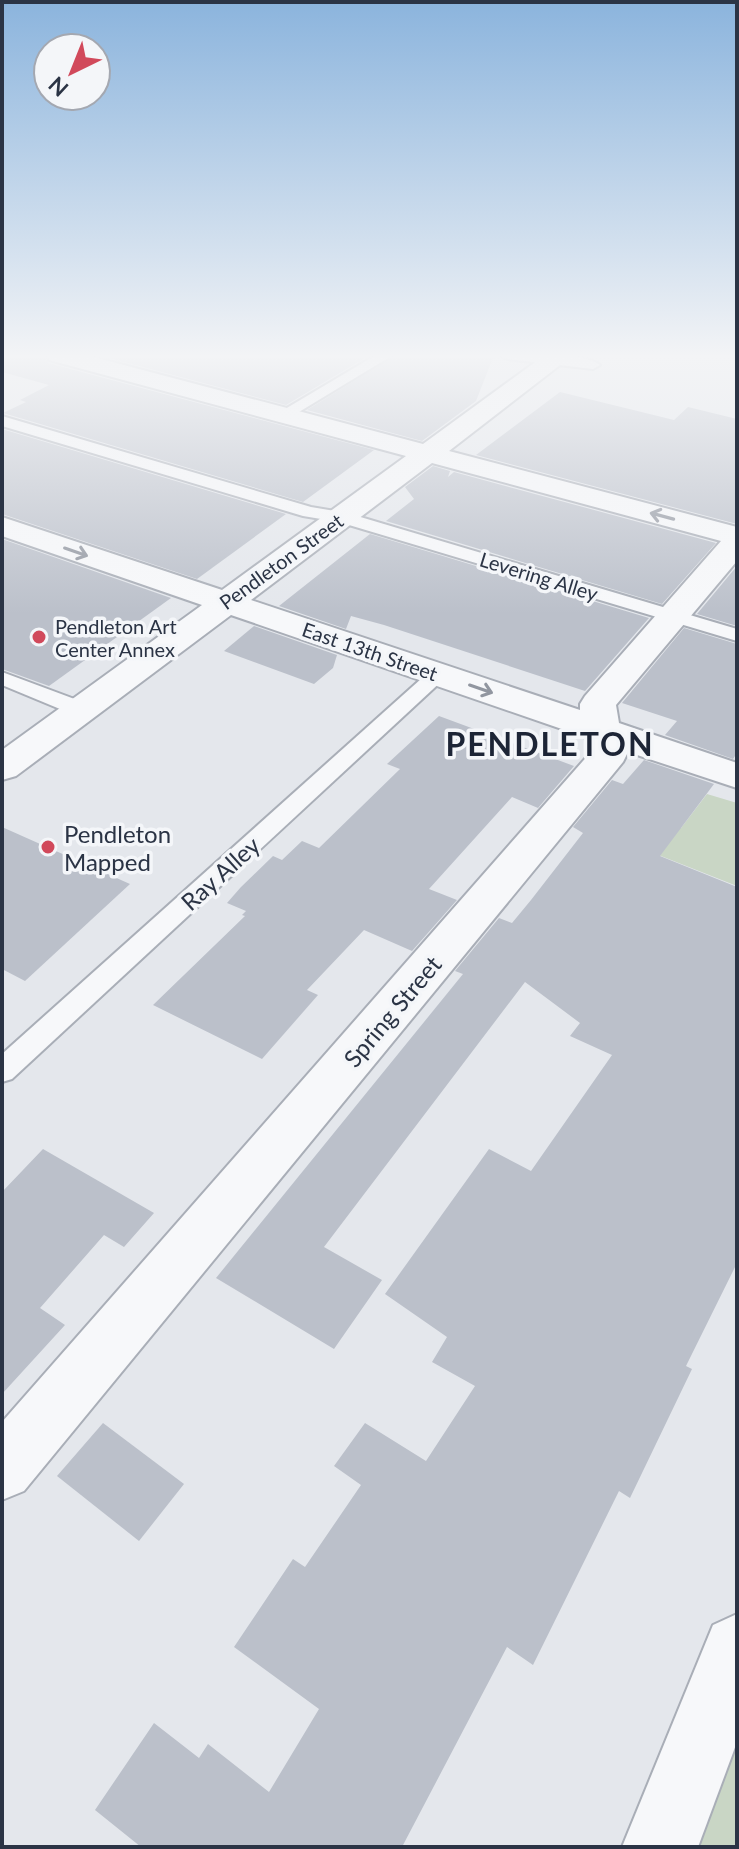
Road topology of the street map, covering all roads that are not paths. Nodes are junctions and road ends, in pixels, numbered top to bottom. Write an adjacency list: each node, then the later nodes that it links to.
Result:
1 (70, 441): 5 (lane, Levering Alley)
2 (381, 441): 4 (street)
3 (445, 441): 4 (street, Pendleton Street)
4 (428, 454): 5 (street, Pendleton Street); 7 (street, one-way to 4)
5 (341, 517): 8 (street, Pendleton Street); 9 (lane, Levering Alley)
6 (2, 526): 8 (street, East 13th Street, one-way to 8)
7 (737, 539): 9 (street, Spring Street)
8 (226, 603): 11 (street, East 13th Street); 13 (street, Pendleton Street)
9 (675, 617): 10 (lane, Levering Alley); 14 (street, Spring Street)
10 (737, 635)
11 (438, 674): 14 (street, East 13th Street, one-way to 14); 17 (lane, Ray Alley)
12 (2, 678): 13 (lane)
13 (80, 709): 15 (street, Pendleton Street)
14 (601, 730): 16 (street, East 13th Street); 18 (street, Spring Street)
15 (2, 768)
16 (737, 776)
17 (2, 1071)
18 (2, 1469)
19 (737, 1649): 20 (street)
20 (660, 1847)

